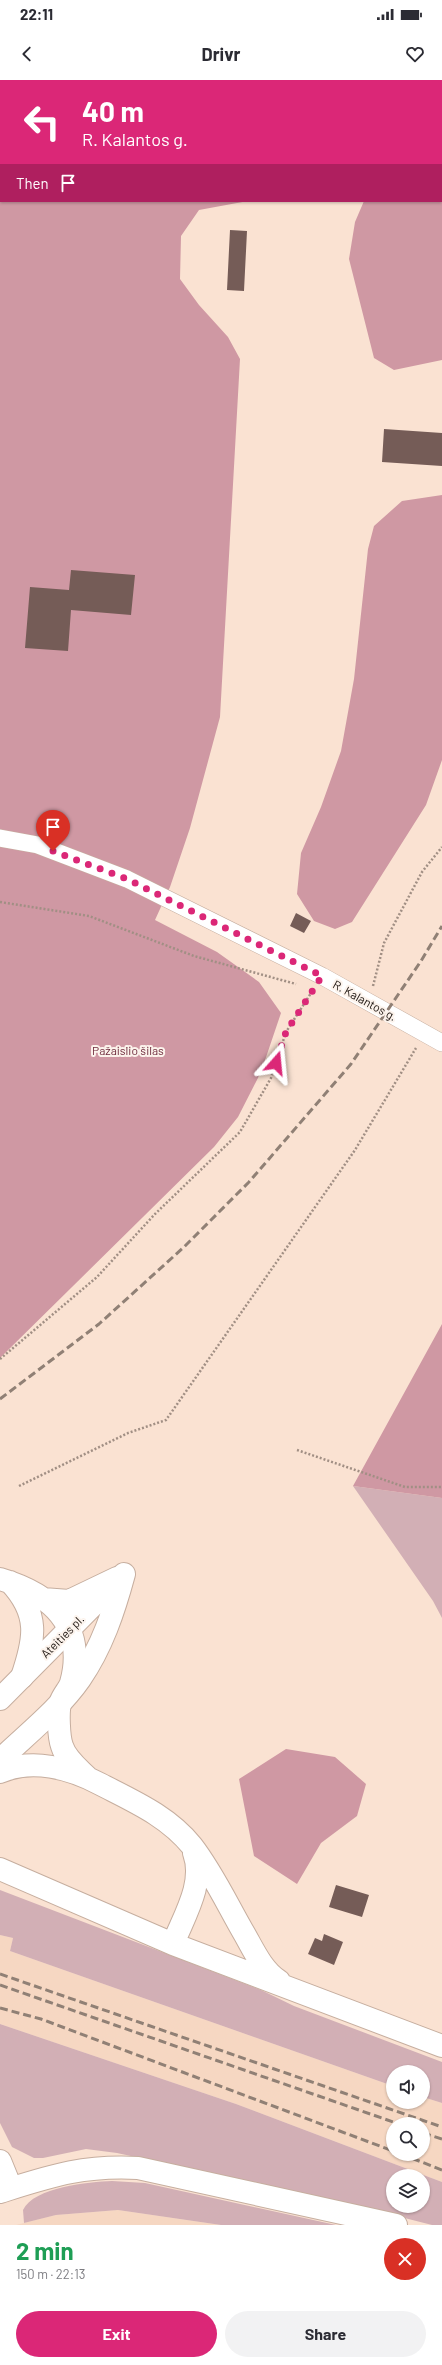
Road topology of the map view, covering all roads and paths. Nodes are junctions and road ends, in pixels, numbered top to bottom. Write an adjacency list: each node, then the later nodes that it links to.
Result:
1 (0, 838): 6 (street, R. Kalantos g.)
2 (442, 847): 6 (path)
3 (0, 902): 4 (path)
4 (299, 984)
5 (306, 987): 9 (path)
6 (366, 1000): 7 (street, R. Kalantos g.)
7 (424, 1033): 8 (street, R. Kalantos g.); 11 (path)
8 (442, 1043)
9 (0, 1359)
10 (297, 1450): 12 (path)
11 (19, 1486)
12 (442, 1487)
13 (124, 1574): 15 (main road); 16 (main road, Ateities pl.); 19 (main road)
14 (5, 1580): 15 (main road); 17 (main road)
15 (43, 1599): 16 (main road)
16 (70, 1629): 17 (main road, Ateities pl.); 19 (main road)
17 (22, 1677): 18 (main road, Ateities pl.)
18 (0, 1699)
19 (60, 1702): 20 (main road); 22 (main road)
20 (0, 1760)
21 (0, 1772): 22 (main road)
22 (87, 1777): 23 (main road)
23 (192, 1846): 25 (main road); 26 (main road)
24 (0, 1869): 25 (main road)
25 (173, 1944): 26 (main road)
26 (292, 1989): 27 (main road)
27 (442, 2046)
28 (0, 2160): 29 (main road)
29 (6, 2190): 30 (main road)
30 (396, 2225)

